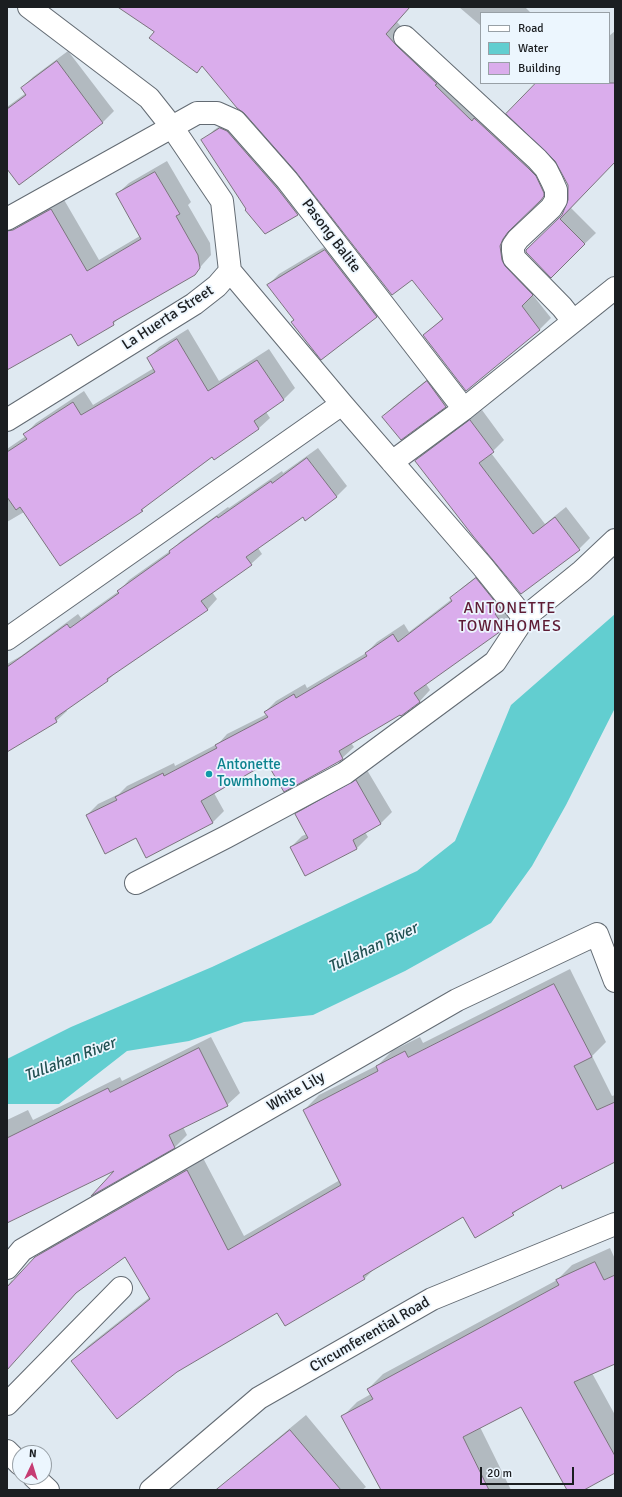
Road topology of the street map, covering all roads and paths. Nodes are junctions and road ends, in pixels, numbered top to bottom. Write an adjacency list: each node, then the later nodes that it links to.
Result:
1 (29, 7): 3 (street)
2 (405, 37): 7 (street)
3 (172, 127): 4 (street, Pasong Balite); 5 (street); 9 (street, Pasong Balite)
4 (7, 219)
5 (230, 271): 8 (street); 10 (street, La Huerta Street)
6 (615, 288): 7 (street)
7 (574, 321): 9 (street)
8 (342, 404): 11 (street); 14 (street)
9 (464, 409): 11 (street)
10 (7, 420)
11 (392, 462): 13 (street)
12 (615, 540): 13 (street)
13 (524, 618): 15 (street)
14 (7, 639)
15 (136, 883)
16 (615, 981): 18 (street, White Lily)
17 (615, 1224): 21 (street, Circumferential Road)
18 (7, 1268)
19 (121, 1288): 20 (street)
20 (7, 1404)
21 (151, 1490)

